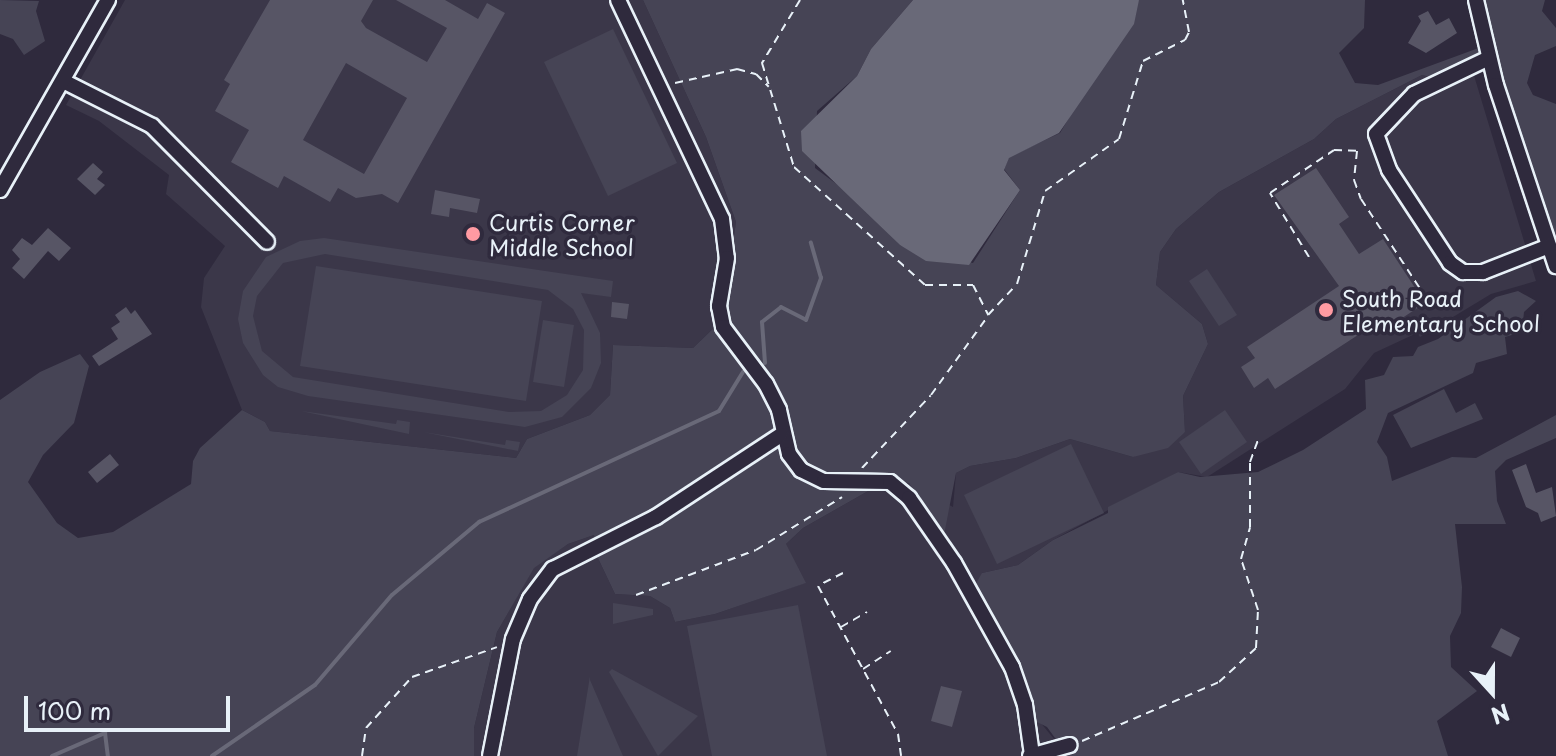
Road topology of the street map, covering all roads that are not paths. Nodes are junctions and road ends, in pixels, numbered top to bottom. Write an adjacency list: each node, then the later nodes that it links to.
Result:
1 (108, 0): 5 (street)
2 (618, 0): 10 (street)
3 (1476, 0): 4 (street)
4 (1489, 58): 8 (street); 8 (street)
5 (63, 81): 6 (street); 7 (street)
6 (0, 190)
7 (267, 242)
8 (1549, 246): 9 (street)
9 (1556, 266)
10 (781, 435): 12 (street); 13 (street)
11 (1070, 745): 13 (street)
12 (490, 756)
13 (1031, 756)

